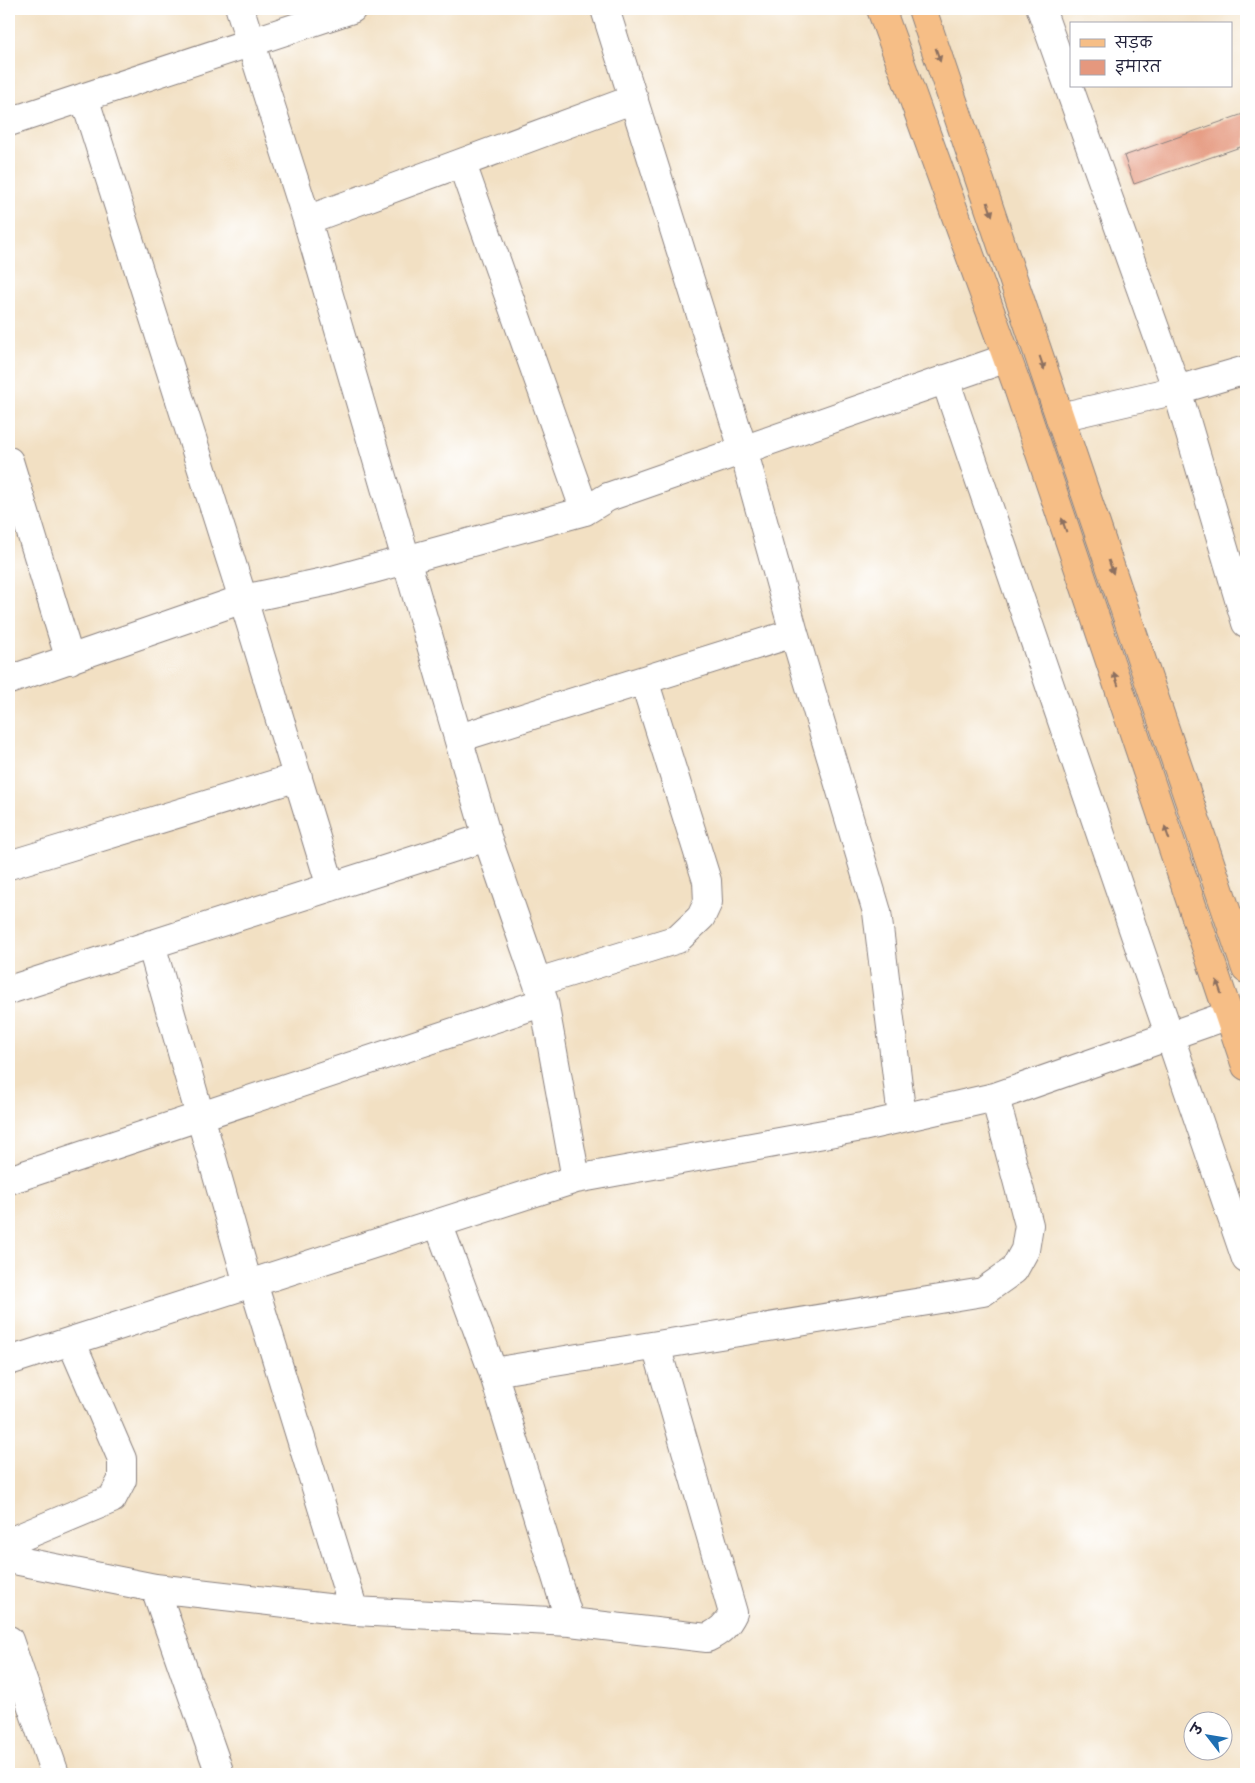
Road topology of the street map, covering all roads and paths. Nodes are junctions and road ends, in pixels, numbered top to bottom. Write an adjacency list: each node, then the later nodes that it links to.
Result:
1 (240, 9): 7 (street)
2 (352, 9): 7 (street)
3 (605, 9): 9 (street)
4 (881, 9): 13 (main road)
5 (922, 9): 17 (main road, one-way to 17)
6 (1041, 9): 16 (street)
7 (251, 42): 8 (street); 12 (street)
8 (84, 97): 10 (street); 22 (street)
9 (634, 99): 11 (street); 18 (street)
10 (9, 122)
11 (462, 164): 12 (street); 20 (street)
12 (307, 220): 21 (street)
13 (1007, 358): 15 (street); 37 (main road, one-way to 13)
14 (1246, 370): 16 (street)
15 (945, 379): 18 (street); 38 (street)
16 (1177, 390): 17 (street); 23 (street)
17 (1060, 416): 34 (main road, one-way to 34)
18 (743, 449): 20 (street); 24 (street)
19 (9, 461): 25 (street)
20 (585, 511): 21 (street)
21 (407, 560): 22 (street); 28 (street)
22 (243, 599): 25 (street); 29 (street)
23 (1246, 623)
24 (794, 632): 27 (street); 42 (street)
25 (70, 660): 26 (street)
26 (9, 680)
27 (644, 680): 28 (street); 36 (street)
28 (458, 738): 30 (street)
29 (298, 777): 31 (street); 32 (street)
30 (487, 837): 32 (street); 36 (street)
31 (9, 865)
32 (331, 887): 33 (street)
33 (151, 944): 35 (street); 41 (street)
34 (1246, 969)
35 (9, 990)
36 (541, 992): 41 (street); 43 (street)
37 (1229, 1015): 38 (street); 39 (main road)
38 (1168, 1036): 40 (street); 46 (street)
39 (1246, 1066)
40 (995, 1097): 42 (street); 49 (street)
41 (200, 1116): 44 (street); 47 (street)
42 (902, 1118): 43 (street)
43 (576, 1179): 45 (street)
44 (9, 1180)
45 (438, 1223): 47 (street); 51 (street)
46 (1246, 1259)
47 (251, 1284): 48 (street); 55 (street)
48 (71, 1341): 50 (street); 52 (street)
49 (656, 1346): 51 (street); 56 (street)
50 (9, 1361)
51 (493, 1372): 56 (street)
52 (9, 1542)
53 (9, 1560): 54 (street)
54 (155, 1588): 55 (street); 59 (street)
55 (354, 1611): 56 (street)
56 (570, 1622)
57 (9, 1640): 58 (street)
58 (55, 1774)
59 (220, 1774)

